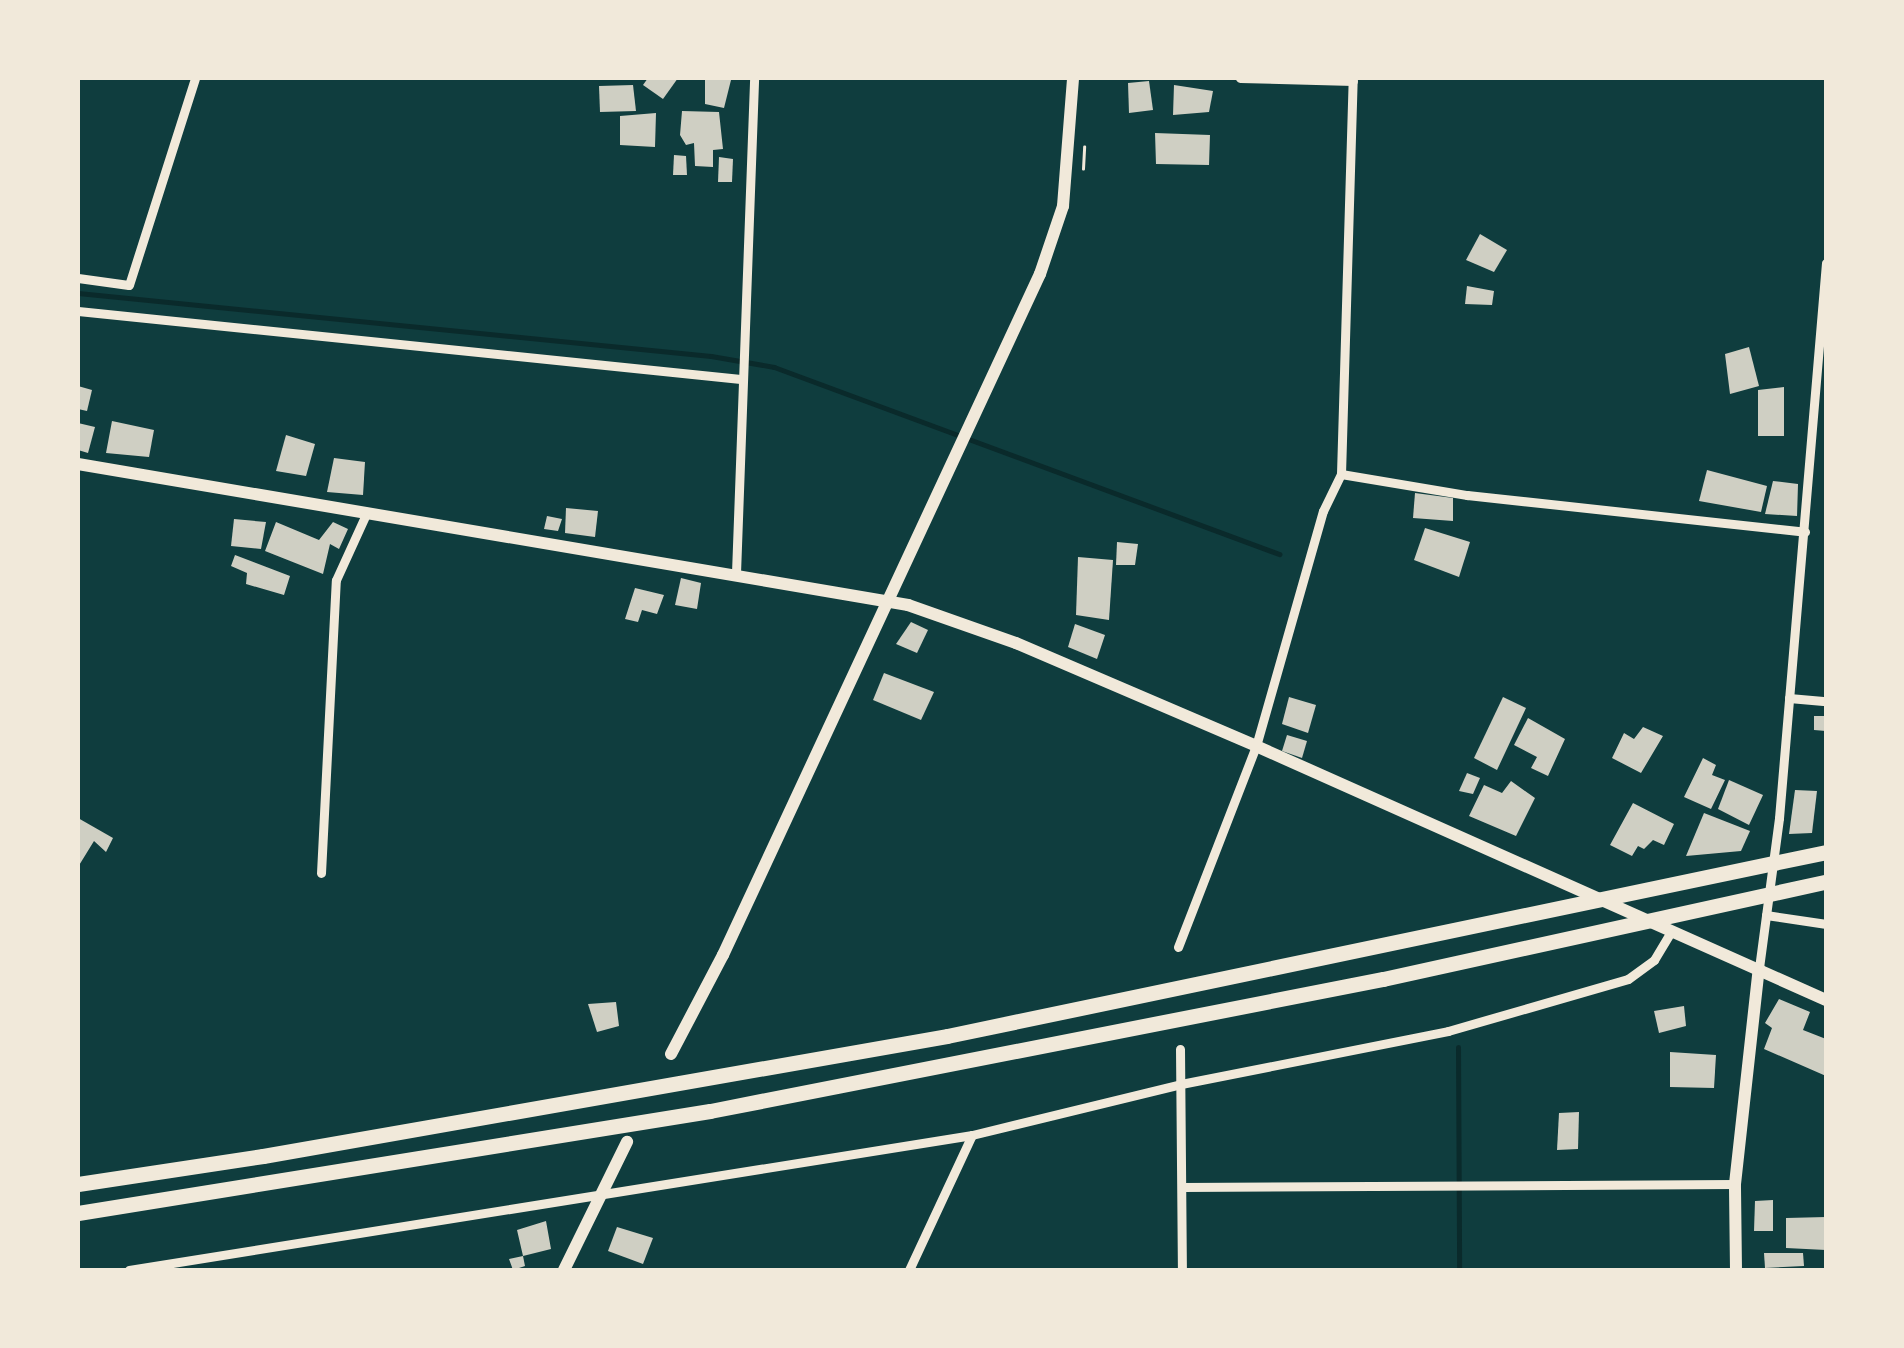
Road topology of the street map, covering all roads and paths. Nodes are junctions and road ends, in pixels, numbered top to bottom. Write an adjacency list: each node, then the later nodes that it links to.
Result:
1 (195, 78): 7 (street)
2 (754, 78): 9 (street)
3 (1073, 78): 15 (main road)
4 (1240, 78): 5 (street)
5 (1353, 79): 11 (street)
6 (1826, 264): 13 (street)
7 (78, 278)
8 (78, 311): 9 (street)
9 (741, 379): 14 (street)
10 (78, 464): 12 (main road)
11 (1341, 474): 13 (street); 18 (street)
12 (367, 512): 14 (main road); 20 (street)
13 (1805, 532): 16 (street)
14 (736, 572): 15 (main road)
15 (888, 601): 18 (main road); 29 (main road)
16 (1789, 698): 17 (street); 22 (street)
17 (1826, 701)
18 (1256, 746): 24 (main road); 25 (street)
19 (1826, 852): 33 (highway)
20 (321, 873)
21 (1826, 882): 37 (highway)
22 (1766, 915): 23 (street); 26 (street)
23 (1826, 924)
24 (1670, 933): 26 (main road); 30 (street)
25 (1178, 947)
26 (1759, 968): 27 (main road); 34 (main road)
27 (1826, 1000)
28 (1180, 1049): 30 (street)
29 (672, 1054)
30 (1180, 1084): 31 (street); 35 (street)
31 (972, 1135): 36 (street); 40 (street)
32 (627, 1142): 36 (main road)
33 (78, 1184)
34 (1735, 1184): 35 (street); 42 (main road)
35 (1182, 1187): 41 (street)
36 (601, 1194): 38 (street); 39 (main road)
37 (78, 1213)
38 (130, 1270)
39 (564, 1270)
40 (909, 1270)
41 (1182, 1270)
42 (1736, 1270)

